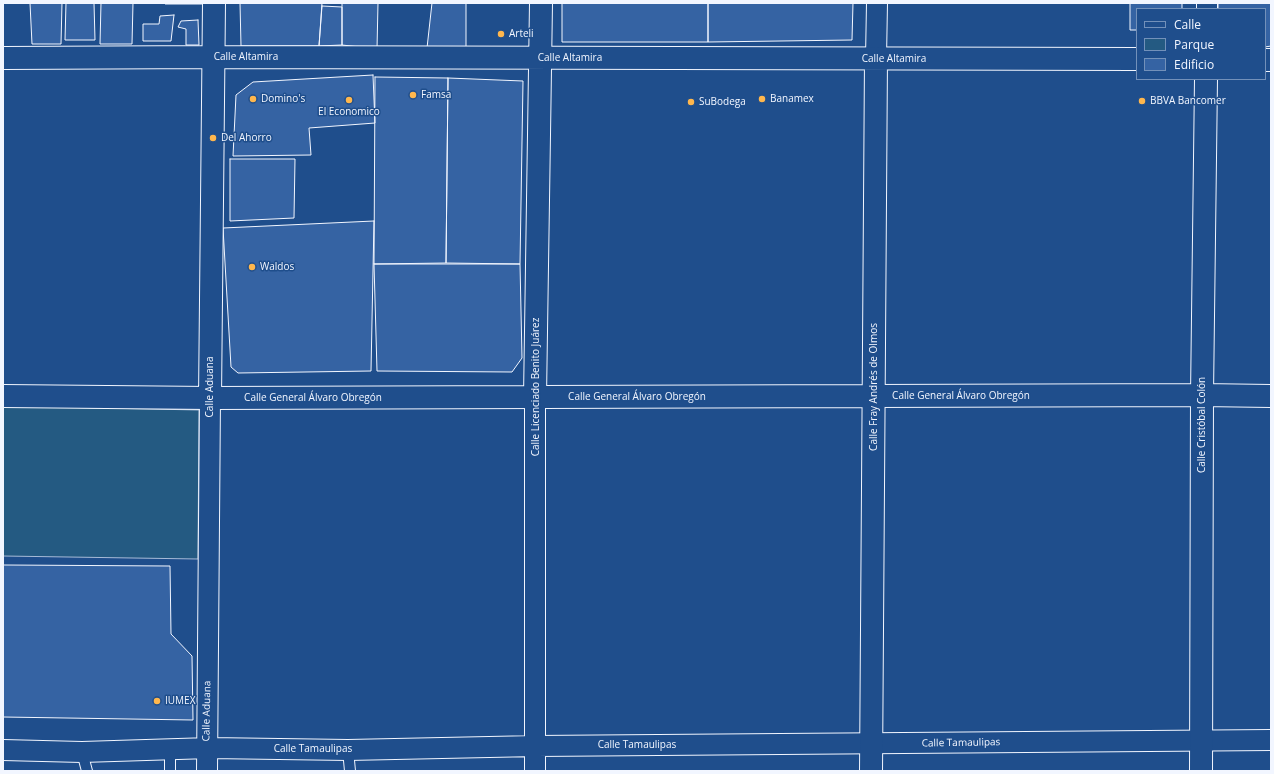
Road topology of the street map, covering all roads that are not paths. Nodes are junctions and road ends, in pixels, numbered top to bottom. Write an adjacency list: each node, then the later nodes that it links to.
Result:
1 (214, 3): 4 (main road, Calle Aduana)
2 (541, 3): 6 (main road, Calle Licenciado Benito Juárez)
3 (877, 3): 7 (street, Calle Fray Andrés de Olmos)
4 (213, 57): 5 (main road, Calle Altamira); 6 (main road, Calle Altamira); 15 (main road, Calle Aduana)
5 (3, 58)
6 (540, 58): 7 (main road, Calle Altamira); 14 (main road, Calle Licenciado Benito Juárez)
7 (876, 58): 8 (main road, Calle Altamira); 12 (main road, Calle Fray Andrés de Olmos)
8 (1136, 59)
9 (1206, 80): 10 (main road, Calle Cristóbal Colón)
10 (1202, 395): 12 (main road, Calle General Álvaro Obregón); 13 (main road, Calle General Álvaro Obregón); 16 (main road, Calle Cristóbal Colón)
11 (3, 396): 15 (main road, Calle General Álvaro Obregón)
12 (874, 396): 14 (main road, Calle General Álvaro Obregón); 18 (main road, Calle Fray Andrés de Olmos)
13 (1271, 396)
14 (535, 397): 15 (main road, Calle General Álvaro Obregón); 19 (street, Calle Licenciado Benito Juárez)
15 (210, 398): 20 (street, Calle Aduana)
16 (1201, 740): 17 (street, Calle Tamaulipas); 18 (street, Calle Tamaulipas); 31 (main road, Calle Cristóbal Colón)
17 (1271, 740)
18 (871, 744): 19 (street, Calle Tamaulipas); 30 (main road, Calle Fray Andrés de Olmos)
19 (536, 746): 23 (street, Calle Tamaulipas); 29 (street, Calle Licenciado Benito Juárez)
20 (207, 748): 21 (street, Calle Tamaulipas); 23 (street, Calle Tamaulipas); 27 (street, Calle Aduana)
21 (170, 749): 24 (street, Calle Tamaulipas); 26 (lane)
22 (3, 750): 24 (street, Calle Tamaulipas)
23 (348, 750): 28 (lane)
24 (82, 752): 25 (lane)
25 (87, 771)
26 (170, 771)
27 (207, 771)
28 (350, 771)
29 (535, 771)
30 (872, 771)
31 (1201, 771)

